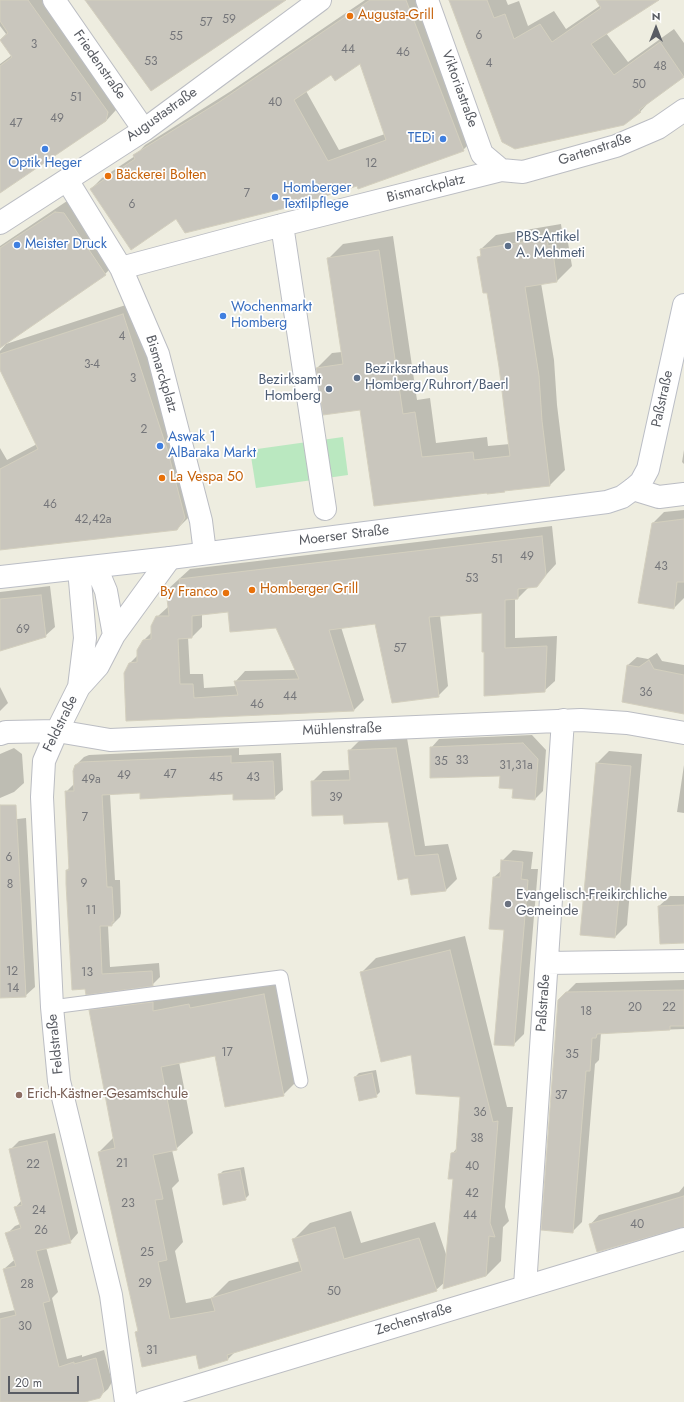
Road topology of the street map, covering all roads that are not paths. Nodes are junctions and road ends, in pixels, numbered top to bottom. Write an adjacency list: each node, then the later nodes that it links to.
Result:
1 (54, 0): 5 (street, Friedenstraße)
2 (320, 0): 5 (street, Augustastraße)
3 (427, 0): 6 (street, Viktoriastraße)
4 (684, 110): 6 (street, Gartenstraße)
5 (144, 130): 7 (street, Augustastraße)
6 (501, 170): 9 (street, Bismarckplatz)
7 (67, 180): 8 (street, Augustastraße); 10 (street, Bismarckplatz)
8 (0, 223)
9 (282, 225): 10 (street, Bismarckplatz); 14 (street)
10 (121, 268): 15 (street, Bismarckplatz)
11 (684, 305): 12 (street, Paßstraße)
12 (633, 490): 13 (street); 15 (street, Moerser Straße)
13 (684, 494)
14 (325, 509)
15 (204, 553): 16 (street, Moerser Straße)
16 (170, 558): 17 (street, Moerser Straße); 19 (street, Feldstraße)
17 (87, 568): 18 (street, Moerser Straße); 19 (street); 20 (street, Feldstraße)
18 (0, 577)
19 (114, 635): 20 (street, Feldstraße)
20 (79, 687): 22 (street, Feldstraße)
21 (563, 720): 22 (street, Mühlenstraße); 24 (street, Mühlenstraße); 26 (street, Paßstraße)
22 (57, 731): 23 (street, Mühlenstraße); 27 (street, Feldstraße)
23 (0, 734)
24 (684, 734)
25 (684, 961): 26 (street)
26 (547, 964): 30 (street, Paßstraße)
27 (52, 1007): 28 (lane); 31 (street, Feldstraße)
28 (301, 1080)
29 (684, 1239): 30 (street, Zechenstraße)
30 (525, 1286): 32 (street, Zechenstraße)
31 (126, 1402)
32 (144, 1402)

